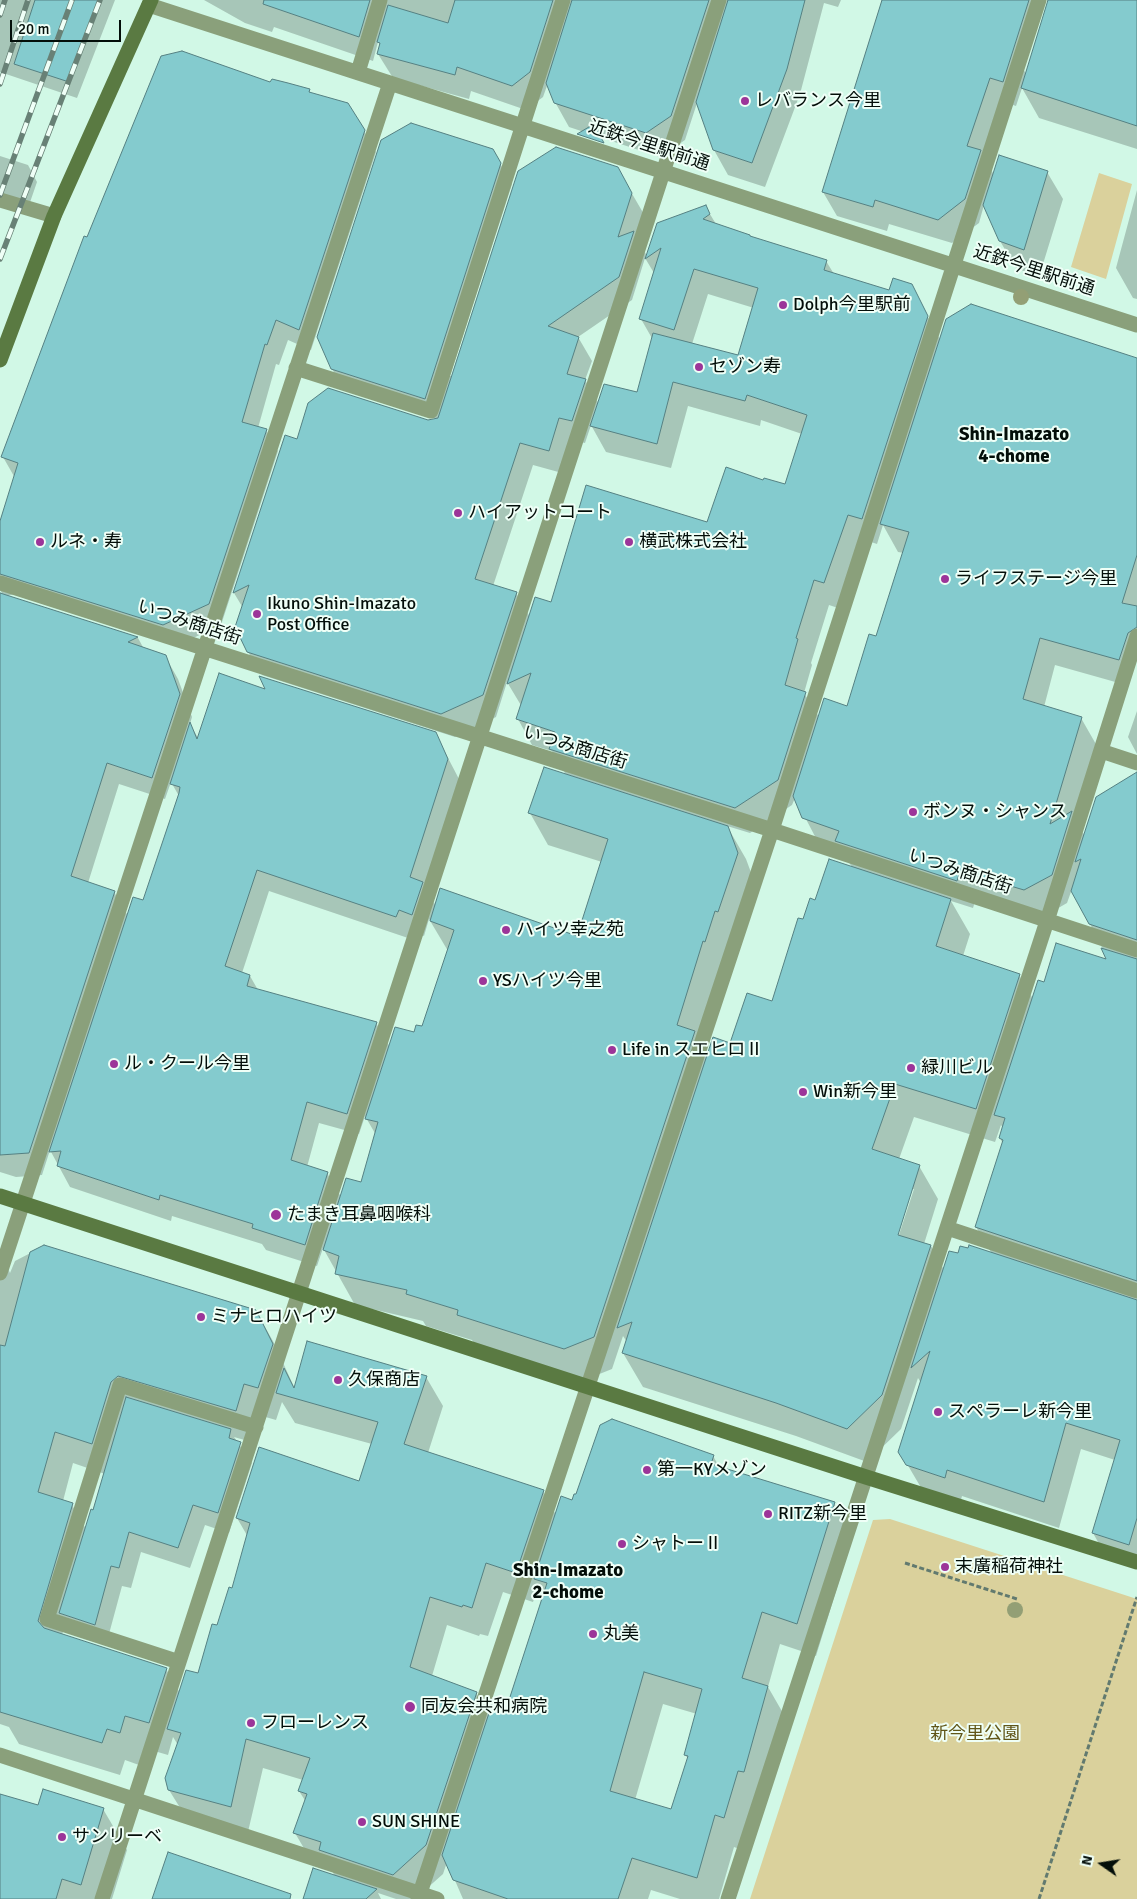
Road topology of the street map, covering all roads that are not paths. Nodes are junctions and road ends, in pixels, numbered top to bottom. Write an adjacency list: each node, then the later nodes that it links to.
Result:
1 (380, 0): 6 (street)
2 (563, 0): 8 (street)
3 (719, 0): 9 (street)
4 (1039, 0): 12 (street)
5 (150, 2): 6 (street, 近鉄今里駅前通); 11 (street)
6 (358, 72): 7 (street, 近鉄今里駅前通)
7 (390, 83): 8 (street, 近鉄今里駅前通); 15 (street)
8 (524, 125): 9 (street, 近鉄今里駅前通); 15 (street)
9 (663, 170): 12 (street, 近鉄今里駅前通); 19 (street)
10 (0, 200): 11 (street)
11 (54, 216): 14 (street)
12 (952, 264): 13 (street, 近鉄今里駅前通); 22 (street)
13 (1137, 325)
14 (0, 360)
15 (296, 368): 18 (street)
16 (0, 583): 18 (street, いつみ商店街)
17 (1137, 636): 20 (street)
18 (204, 647): 19 (street, いつみ商店街); 26 (street)
19 (481, 738): 22 (street, いつみ商店街); 30 (street)
20 (1101, 751): 21 (street); 23 (street)
21 (1137, 763)
22 (772, 830): 23 (street, いつみ商店街); 31 (street)
23 (1048, 921): 24 (street, いつみ商店街); 27 (street)
24 (1137, 950)
25 (0, 1196): 26 (street)
26 (23, 1203): 28 (street); 30 (street)
27 (948, 1228): 29 (street); 33 (street)
28 (0, 1273)
29 (1137, 1291)
30 (299, 1294): 31 (street); 32 (street)
31 (587, 1386): 33 (street); 38 (street)
32 (256, 1427): 35 (street); 35 (street)
33 (866, 1477): 34 (street); 41 (street)
34 (1137, 1562)
35 (179, 1662): 37 (street)
36 (0, 1755): 37 (street)
37 (134, 1798): 38 (street); 39 (street)
38 (419, 1896): 40 (street)
39 (102, 1899)
40 (437, 1899)
41 (728, 1899)

